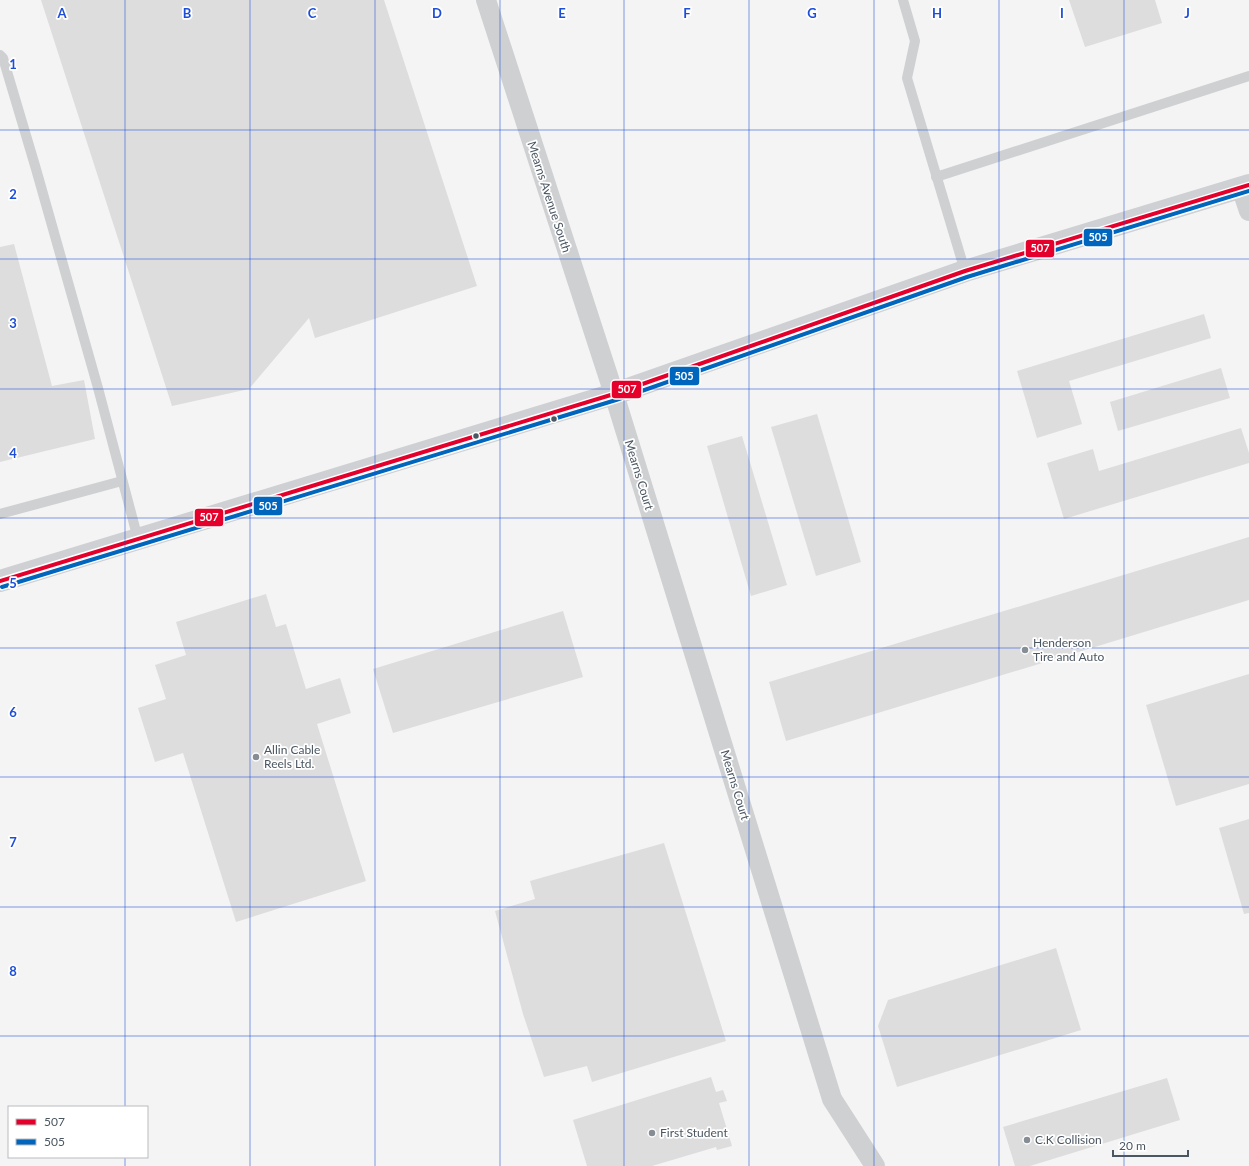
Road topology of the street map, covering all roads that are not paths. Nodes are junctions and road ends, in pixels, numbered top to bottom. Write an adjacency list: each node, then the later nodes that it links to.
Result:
1 (486, 0): 9 (street, Mearns Avenue South)
2 (903, 0): 5 (lane)
3 (0, 55): 10 (lane)
4 (1249, 76): 5 (lane)
5 (936, 177): 8 (lane)
6 (1245, 186): 7 (street); 8 (street)
7 (1249, 211)
8 (965, 271): 9 (street)
9 (614, 394): 12 (street); 14 (street, Mearns Court)
10 (122, 481): 11 (lane); 12 (lane)
11 (0, 514)
12 (138, 538): 13 (street)
13 (0, 580)
14 (875, 1166)

